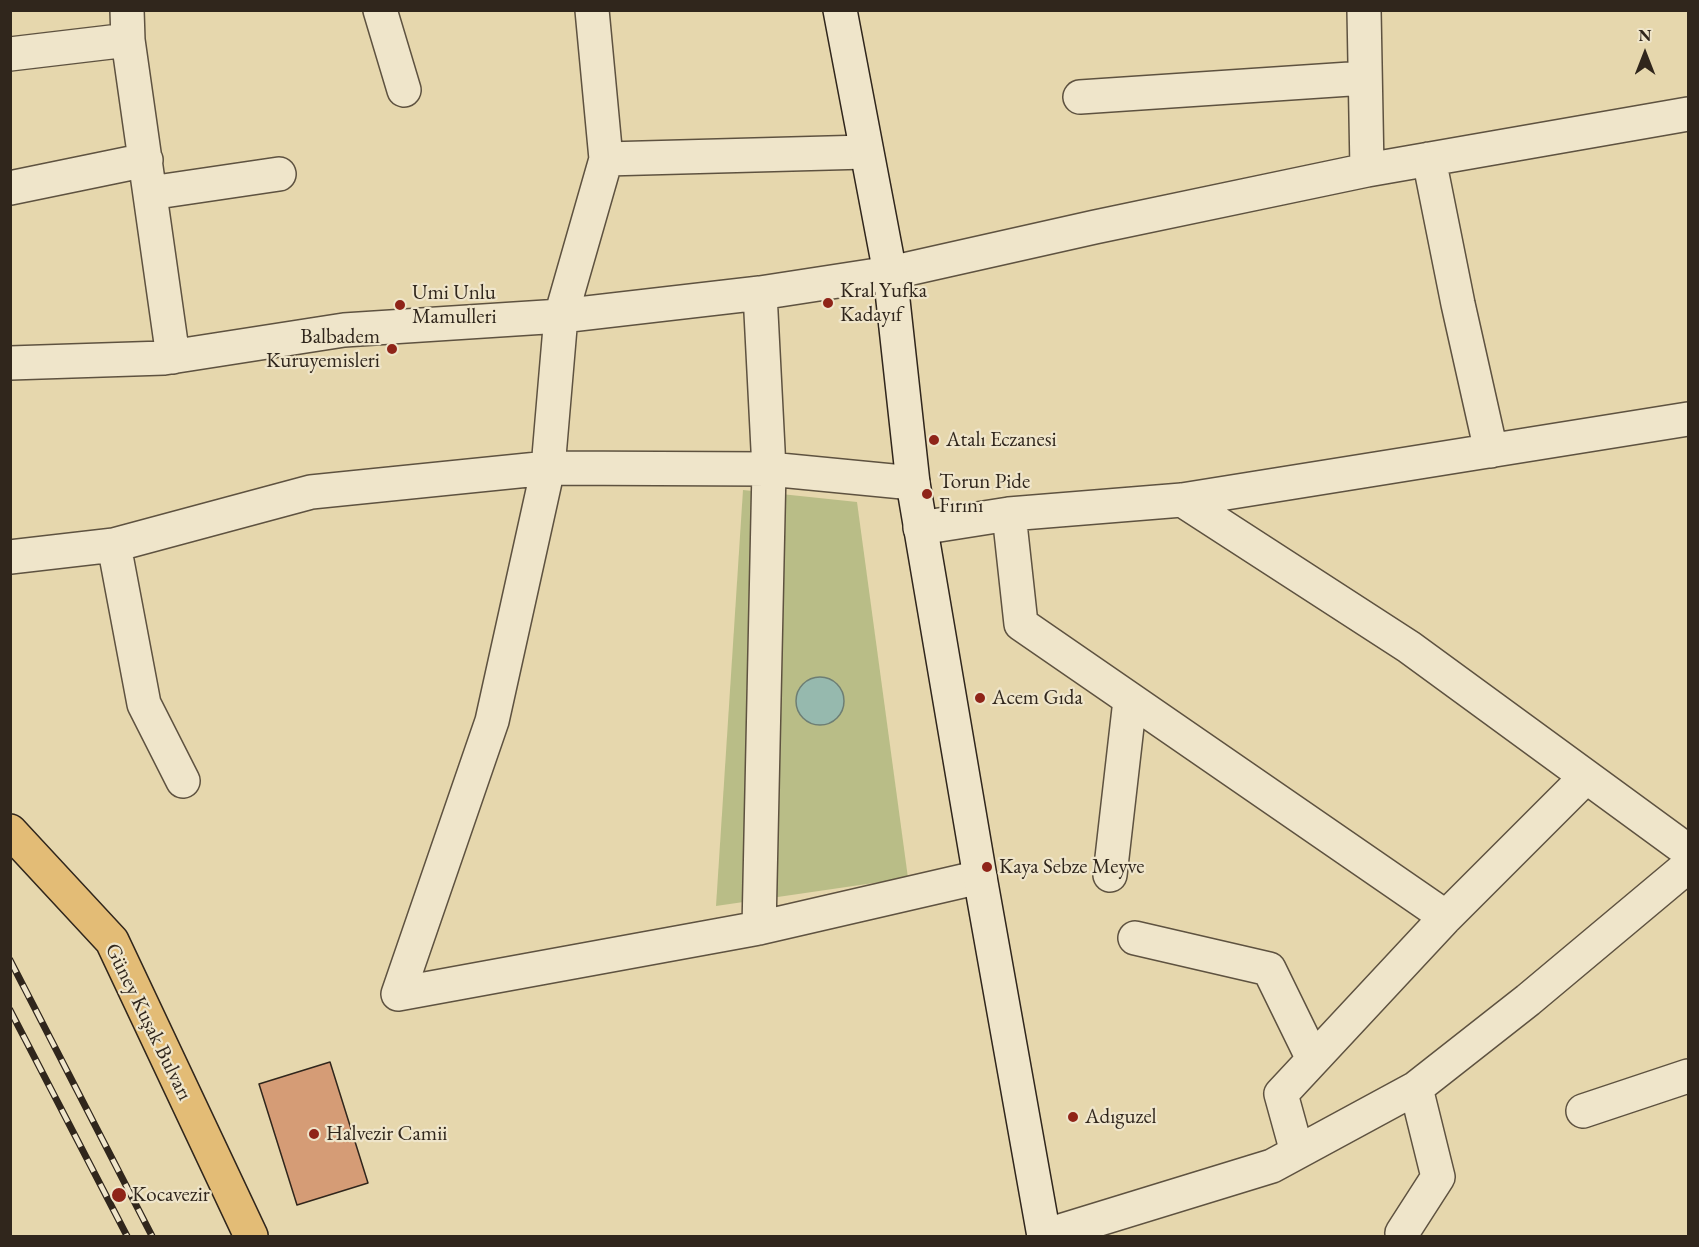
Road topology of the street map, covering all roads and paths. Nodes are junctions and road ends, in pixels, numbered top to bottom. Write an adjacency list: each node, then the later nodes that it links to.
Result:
1 (380, 10): 8 (street)
2 (592, 10): 12 (street)
3 (840, 10): 11 (street)
4 (1364, 10): 7 (street)
5 (128, 25): 6 (street); 14 (street)
6 (10, 54)
7 (1365, 78): 9 (street); 15 (street)
8 (404, 90)
9 (1080, 97)
10 (1689, 114): 13 (street)
11 (866, 152): 12 (street); 19 (street)
12 (606, 159): 21 (street)
13 (1429, 159): 15 (street); 25 (street)
14 (146, 160): 17 (street); 18 (street)
15 (1367, 170): 19 (street)
16 (279, 174): 18 (street)
17 (10, 188)
18 (150, 193): 22 (street)
19 (890, 273): 20 (street); 28 (street)
20 (760, 293): 21 (street); 27 (street)
21 (561, 316): 22 (street); 26 (street)
22 (173, 357): 23 (street)
23 (10, 363)
24 (1689, 419): 25 (street)
25 (1491, 451): 29 (street)
26 (548, 468): 27 (street); 32 (street); 43 (street)
27 (769, 469): 28 (street); 43 (street)
28 (913, 483): 31 (street)
29 (1182, 500): 30 (street); 35 (street)
30 (1009, 514): 31 (street); 34 (street)
31 (920, 528): 41 (street)
32 (114, 545): 33 (street); 36 (street)
33 (10, 557)
34 (1130, 700): 40 (street); 42 (street)
35 (1586, 777): 38 (street); 42 (street)
36 (183, 781)
37 (10, 831): 50 (main road, Güney Kuşak Bulvarı)
38 (1689, 851)
39 (1689, 866): 47 (street)
40 (1110, 875)
41 (980, 877): 43 (street); 51 (street)
42 (1446, 917): 45 (street)
43 (759, 928)
44 (1136, 938): 45 (street)
45 (1313, 1059): 49 (street)
46 (1689, 1076): 48 (street)
47 (1416, 1088): 49 (street); 52 (street)
48 (1583, 1111)
49 (1297, 1152): 51 (street)
50 (251, 1236)
51 (1044, 1236)
52 (1403, 1236)

